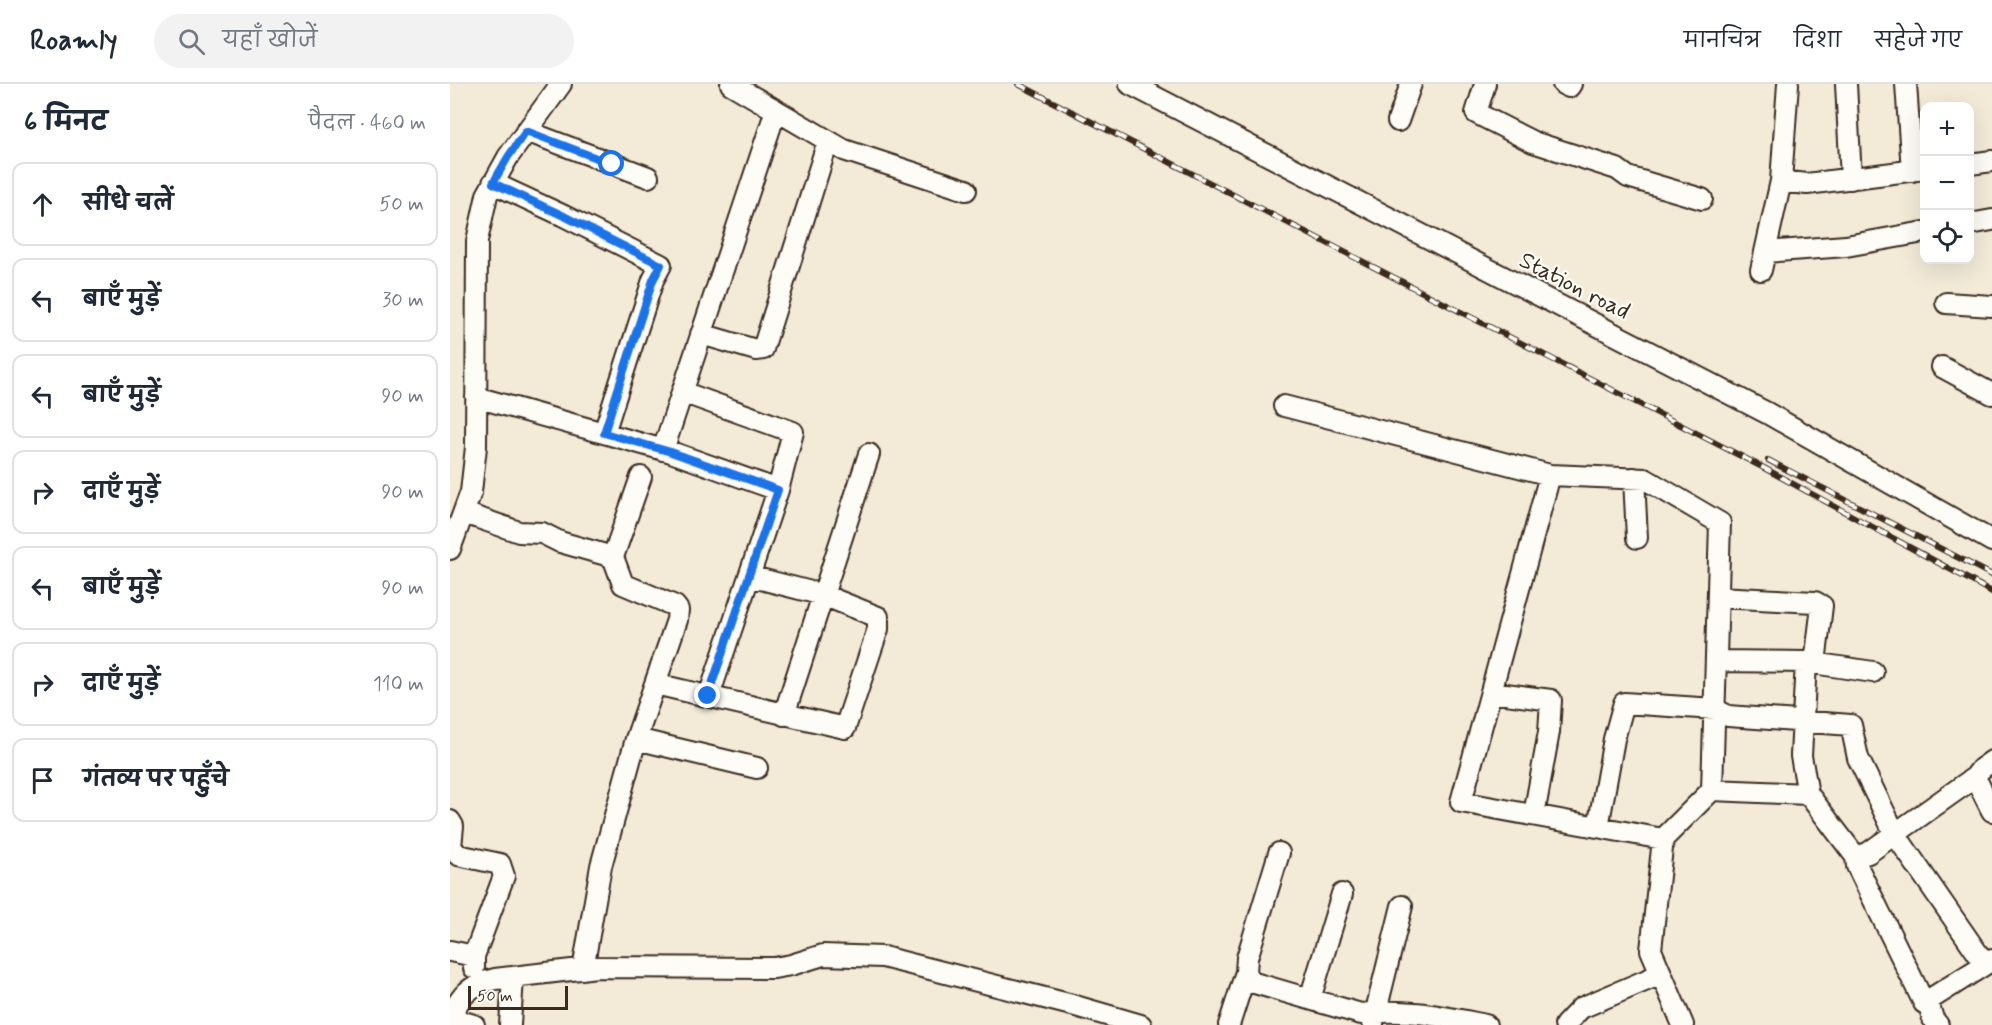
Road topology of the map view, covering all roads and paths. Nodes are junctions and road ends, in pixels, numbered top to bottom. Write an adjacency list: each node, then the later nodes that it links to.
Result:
1 (561, 84): 13 (street)
2 (731, 84): 11 (street)
3 (1130, 84): 44 (street, Station road)
4 (1411, 84): 12 (street)
5 (1485, 84): 23 (street)
6 (1563, 84): 7 (street)
7 (1570, 84)
8 (1788, 84): 20 (street)
9 (1846, 84): 19 (street)
10 (1906, 84): 17 (street)
11 (776, 110): 14 (street); 29 (street)
12 (1398, 121)
13 (526, 131): 18 (street); 21 (street)
14 (828, 141): 22 (street); 29 (street)
15 (1992, 161): 16 (street)
16 (1974, 163)
17 (1918, 170): 19 (street)
18 (648, 177)
19 (1851, 179): 20 (street)
20 (1781, 181): 26 (street)
21 (493, 183): 33 (street); 35 (street)
22 (966, 190)
23 (1702, 199)
24 (1992, 220): 25 (street)
25 (1974, 223)
26 (1920, 233)
27 (1947, 303): 28 (street)
28 (1992, 306)
29 (701, 334): 31 (street)
30 (1942, 367): 32 (street)
31 (682, 392): 36 (street); 41 (street)
32 (1992, 394)
33 (476, 398): 35 (street); 42 (street)
34 (1284, 406): 38 (street)
35 (604, 433): 36 (street)
36 (663, 450): 41 (street)
37 (869, 454): 48 (street)
38 (1550, 475): 40 (street); 54 (street)
39 (641, 477): 46 (street)
40 (1634, 478): 43 (street); 49 (street)
41 (778, 490): 47 (street)
42 (464, 513): 45 (street); 46 (street)
43 (1637, 538)
44 (1992, 541)
45 (450, 549)
46 (613, 557): 53 (street)
47 (749, 576): 48 (street); 55 (street)
48 (823, 595): 57 (street); 57 (street)
49 (1718, 597): 50 (street); 51 (street)
50 (1716, 661): 51 (street); 56 (street)
51 (1810, 663): 52 (street); 58 (street)
52 (1873, 672)
53 (655, 684): 55 (street); 59 (street)
54 (1491, 692): 66 (street); 66 (street)
55 (708, 696): 57 (street)
56 (1714, 709): 58 (street); 63 (street); 68 (street)
57 (784, 715)
58 (1803, 722): 64 (street); 69 (street)
59 (636, 739): 61 (street); 78 (street)
60 (1992, 761): 62 (street)
61 (757, 768)
62 (1975, 777): 65 (street); 69 (street)
63 (1712, 789): 64 (street); 70 (street)
64 (1808, 794): 72 (street)
65 (1992, 811)
66 (1534, 815): 68 (street)
67 (450, 821): 76 (street)
68 (1598, 827): 70 (street)
69 (1895, 834): 72 (street); 77 (street)
70 (1663, 839): 80 (street)
71 (1279, 853): 79 (street)
72 (1856, 857): 84 (street)
73 (1342, 894): 83 (street)
74 (1402, 906): 86 (street)
75 (450, 951): 76 (street)
76 (474, 956): 82 (street)
77 (1988, 962): 84 (street)
78 (583, 969): 81 (street); 89 (street)
79 (1246, 972): 83 (street); 90 (street)
80 (1661, 974): 92 (street); 93 (street)
81 (513, 977): 82 (street); 88 (street)
82 (474, 985): 85 (street)
83 (1310, 999): 86 (street)
84 (1924, 1003): 94 (street)
85 (450, 1018): 87 (street)
86 (1374, 1018): 91 (street)
87 (474, 1025)
88 (510, 1025)
89 (1141, 1025)
90 (1229, 1025)
91 (1486, 1025)
92 (1565, 1025)
93 (1683, 1025)
94 (1938, 1025)

